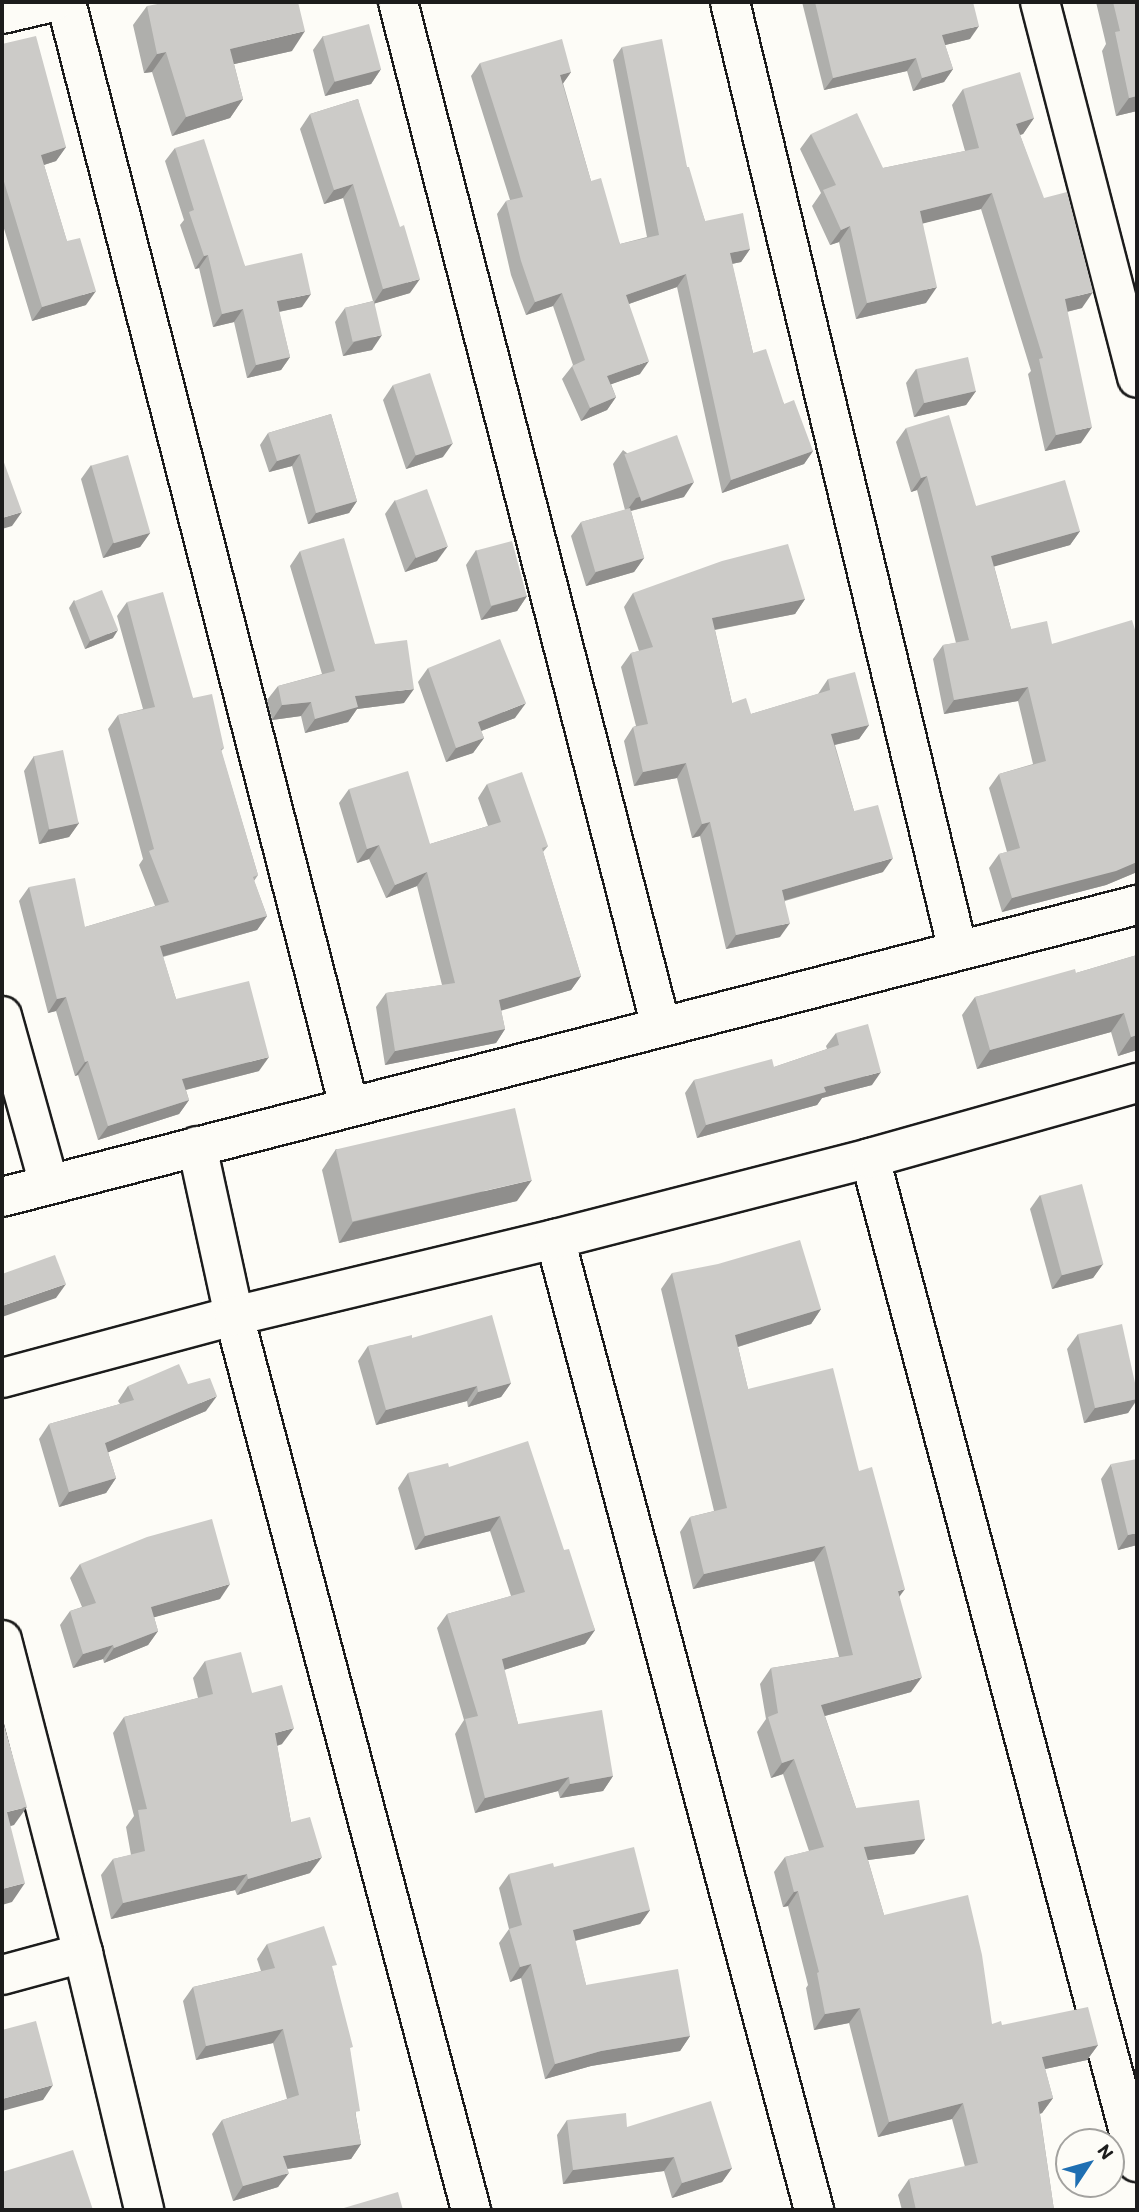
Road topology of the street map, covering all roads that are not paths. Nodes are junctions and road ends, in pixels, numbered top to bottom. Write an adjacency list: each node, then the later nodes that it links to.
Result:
1 (53, 2): 6 (street)
2 (66, 2): 13 (street)
3 (398, 2): 11 (street)
4 (730, 2): 9 (street)
5 (1040, 2): 7 (street)
6 (2, 14)
7 (1137, 378)
8 (1137, 905): 9 (street)
9 (958, 951): 11 (street)
10 (2, 1016): 16 (street)
11 (661, 1027): 13 (street)
12 (1137, 1083): 15 (street)
13 (349, 1107): 14 (street)
14 (197, 1146): 16 (street); 19 (street)
15 (870, 1158): 18 (street); 24 (street)
16 (49, 1184): 17 (street)
17 (2, 1197)
18 (555, 1239): 19 (street); 27 (street)
19 (234, 1316): 20 (street); 26 (street)
20 (2, 1378)
21 (5, 1663): 22 (street)
22 (83, 1953): 23 (street); 25 (street)
23 (2, 1975)
24 (1137, 2162)
25 (144, 2210)
26 (471, 2210)
27 (814, 2210)

